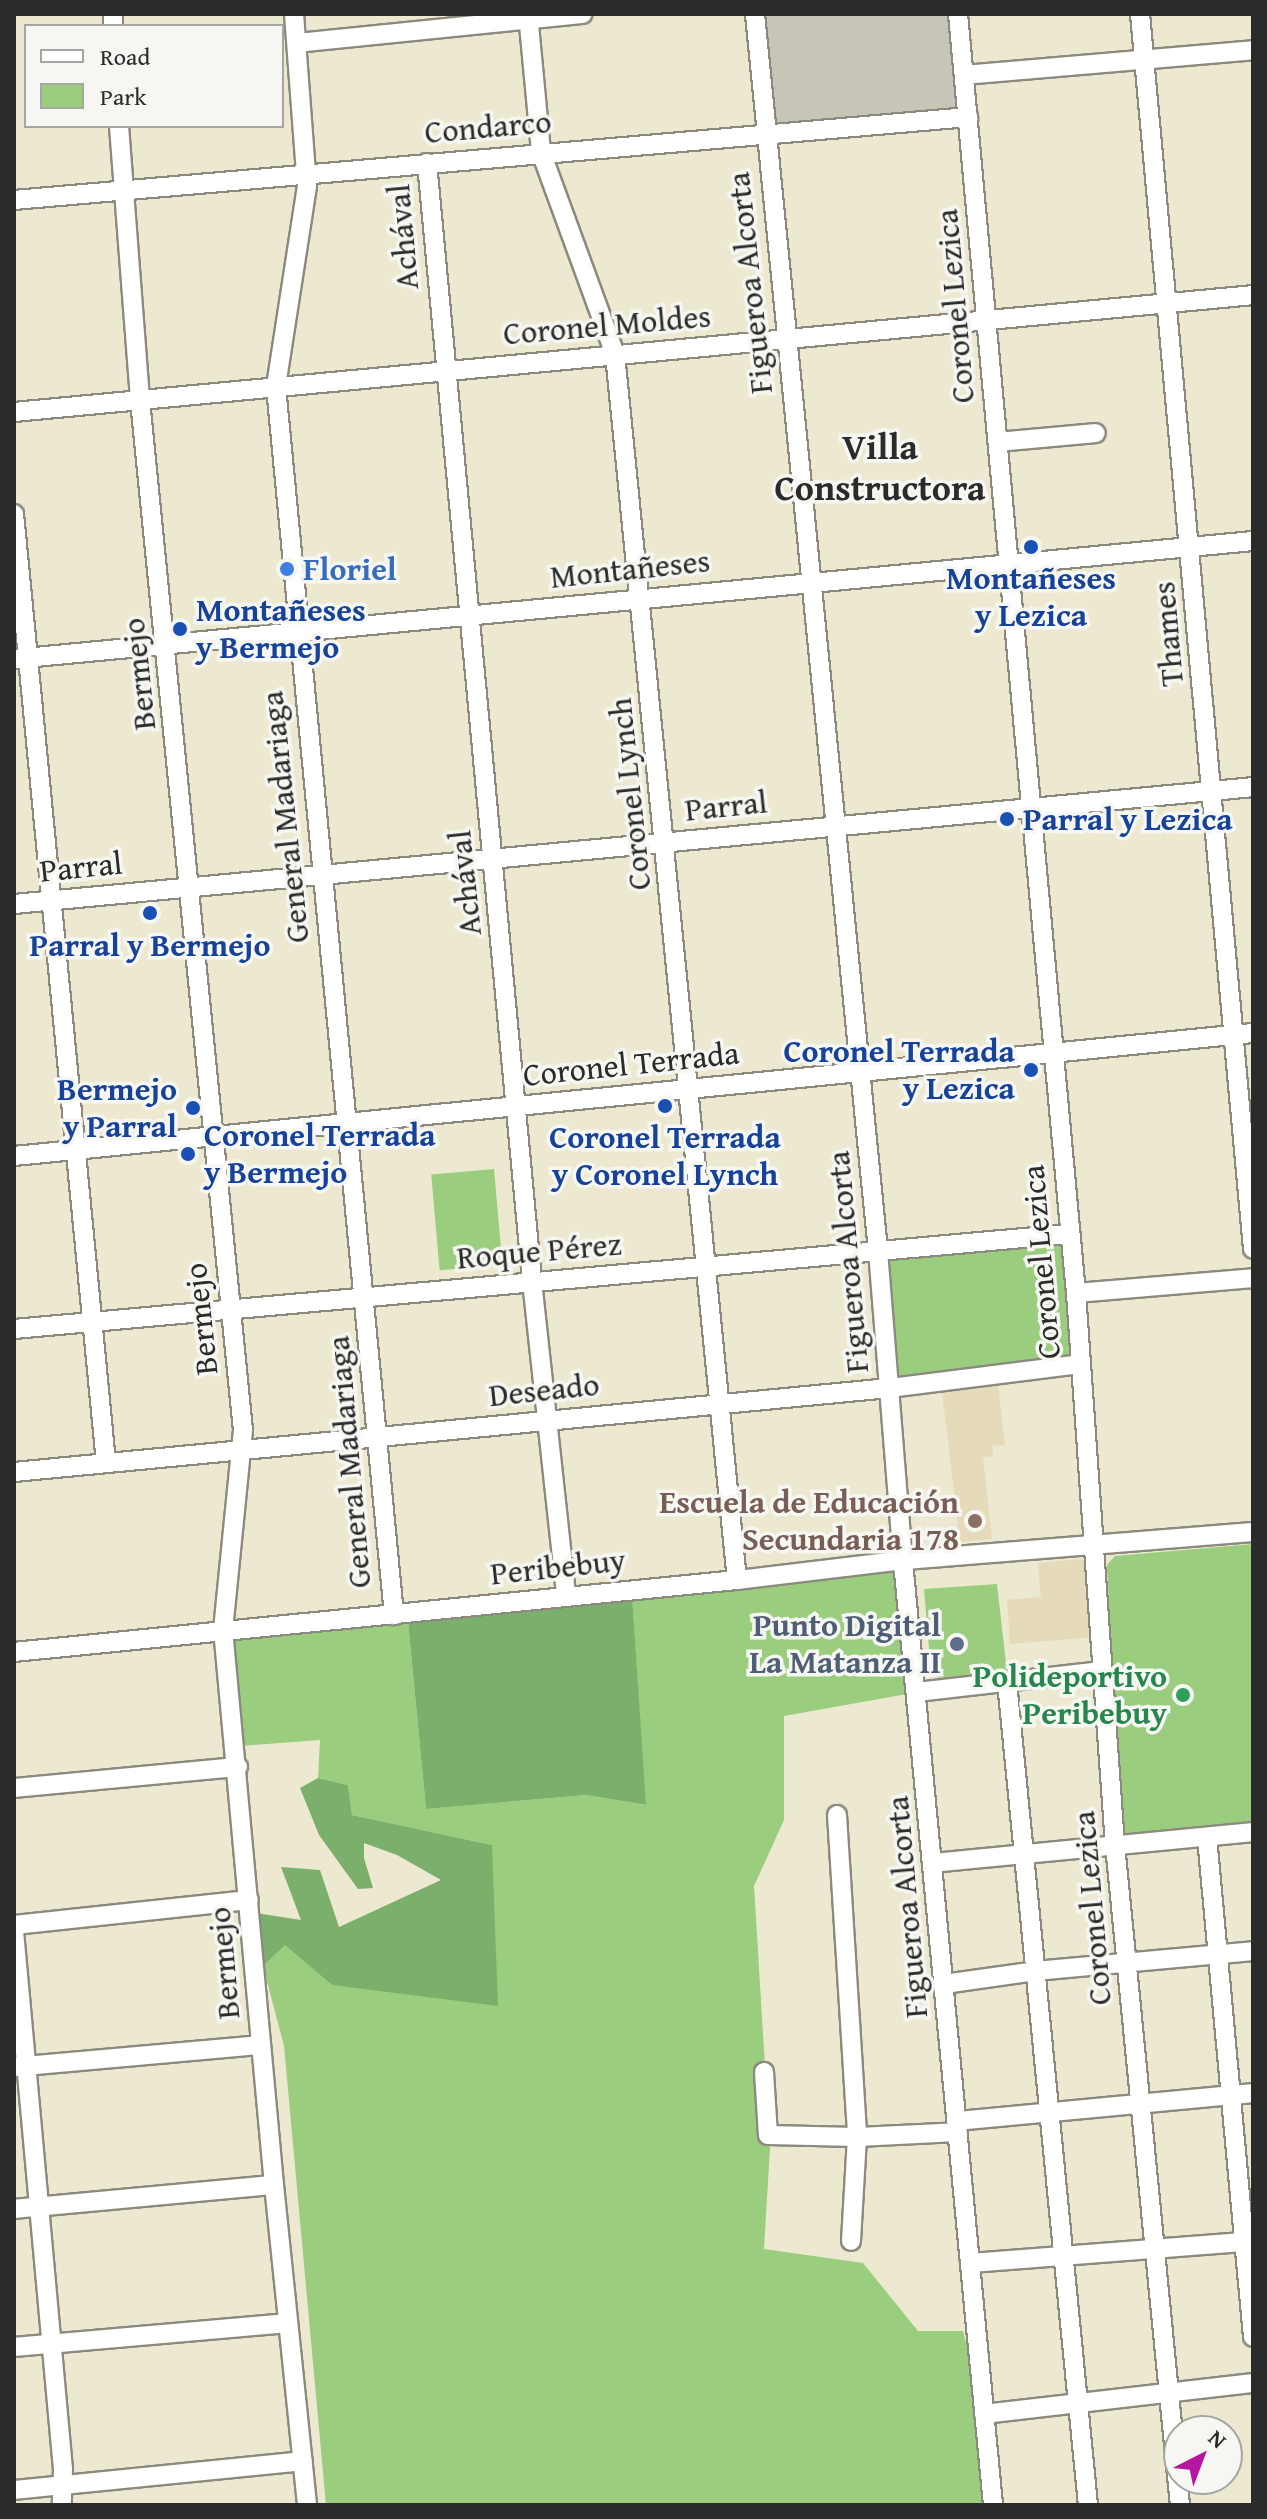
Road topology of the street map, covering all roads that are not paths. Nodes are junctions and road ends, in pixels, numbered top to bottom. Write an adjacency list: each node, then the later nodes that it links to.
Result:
1 (294, 14): 7 (street, General Madariaga)
2 (583, 14): 6 (street)
3 (755, 14): 13 (street, Figueroa Alcorta)
4 (958, 14): 10 (street, Coronel Lezica)
5 (1140, 14): 9 (street, Thames)
6 (528, 17): 7 (street); 14 (street, Coronel Lynch)
7 (297, 43): 16 (street, General Madariaga)
8 (1253, 50): 9 (street)
9 (1145, 61): 10 (street); 20 (street, Thames)
10 (964, 75): 11 (street, Coronel Lezica)
11 (968, 117): 13 (street, Condarco); 21 (street, Coronel Lezica)
12 (119, 128): 17 (street, Bermejo)
13 (765, 133): 14 (street, Condarco); 22 (street, Figueroa Alcorta)
14 (541, 152): 15 (street, Condarco); 23 (street, Coronel Lynch)
15 (427, 163): 16 (street, Condarco); 24 (street, Achával)
16 (307, 174): 17 (street, Condarco); 25 (street, General Madariaga)
17 (123, 190): 18 (street, Condarco); 26 (street, Bermejo)
18 (14, 200)
19 (1253, 295): 20 (street, Coronel Moldes)
20 (1167, 302): 21 (street, Coronel Moldes); 32 (street, Thames)
21 (986, 321): 22 (street, Coronel Moldes); 29 (street, Coronel Lezica)
22 (786, 339): 23 (street, Coronel Moldes); 34 (street, Figueroa Alcorta)
23 (615, 354): 24 (street, Coronel Moldes); 35 (street, Coronel Lynch)
24 (445, 370): 25 (street, Coronel Moldes); 36 (street, Achával)
25 (276, 387): 26 (street, Coronel Moldes); 37 (street, General Madariaga)
26 (140, 400): 27 (street, Coronel Moldes); 38 (street, Bermejo)
27 (14, 412)
28 (1096, 433): 29 (street)
29 (998, 442): 33 (street, Coronel Lezica)
30 (14, 514): 39 (street)
31 (1253, 541): 32 (street, Montañeses)
32 (1190, 547): 33 (street, Montañeses); 41 (street, Thames)
33 (1009, 564): 34 (street, Montañeses); 42 (street, Coronel Lezica)
34 (811, 582): 35 (street, Montañeses); 43 (street, Figueroa Alcorta)
35 (641, 597): 36 (street, Montañeses); 44 (street, Coronel Lynch)
36 (469, 615): 37 (street, Montañeses); 45 (street, Achával)
37 (297, 631): 38 (street, Montañeses); 46 (street, General Madariaga)
38 (167, 644): 39 (street, Montañeses); 47 (street, Bermejo)
39 (22, 659): 48 (street)
40 (1253, 787): 41 (street, Parral)
41 (1212, 790): 42 (street, Parral); 51 (street, Thames)
42 (1032, 808): 43 (street, Parral); 52 (street, Coronel Lezica)
43 (836, 825): 44 (street, Parral); 53 (street, Figueroa Alcorta)
44 (666, 842): 45 (street, Parral); 54 (street, Coronel Lynch)
45 (493, 859): 46 (street, Parral); 55 (street, Achával)
46 (322, 875): 47 (street, Parral); 56 (street, General Madariaga)
47 (191, 888): 48 (street, Parral); 57 (street, Bermejo)
48 (53, 900): 49 (street, Parral); 58 (street)
49 (14, 904)
50 (1253, 1033): 51 (street, Coronel Terrada)
51 (1234, 1035): 52 (street, Coronel Terrada); 61 (street, Thames)
52 (1052, 1054): 53 (street, Coronel Terrada); 60 (street, Coronel Lezica)
53 (859, 1073): 54 (street, Coronel Terrada); 62 (street, Figueroa Alcorta)
54 (687, 1089): 55 (street, Coronel Terrada); 63 (street, Coronel Lynch)
55 (517, 1106): 56 (street, Coronel Terrada); 65 (street, Achával)
56 (346, 1124): 57 (street, Coronel Terrada); 67 (street, General Madariaga)
57 (212, 1135): 58 (street, Coronel Terrada); 68 (street, Bermejo)
58 (78, 1150): 59 (street, Coronel Terrada); 69 (street)
59 (14, 1156)
60 (1069, 1234): 62 (street, Roque Pérez); 66 (street, Coronel Lezica)
61 (1253, 1249)
62 (878, 1251): 63 (street, Roque Pérez); 72 (street, Figueroa Alcorta)
63 (706, 1266): 65 (street, Roque Pérez); 73 (street, Coronel Lynch)
64 (1253, 1278): 66 (street)
65 (532, 1281): 67 (street, Roque Pérez); 74 (street, Achával)
66 (1076, 1293): 71 (street, Coronel Lezica)
67 (363, 1295): 68 (street, Roque Pérez); 75 (street, General Madariaga)
68 (230, 1307): 69 (street, Roque Pérez); 76 (street, Bermejo)
69 (93, 1321): 70 (street, Roque Pérez); 77 (street)
70 (14, 1329)
71 (1080, 1364): 72 (street, Deseado); 80 (street, Coronel Lezica)
72 (890, 1388): 73 (street, Deseado); 81 (street, Figueroa Alcorta)
73 (718, 1403): 74 (street, Deseado); 82 (street, Coronel Lynch)
74 (546, 1420): 75 (street, Deseado); 83 (street, Achával)
75 (377, 1437): 76 (street, Deseado); 84 (street, General Madariaga)
76 (242, 1450): 77 (street, Deseado); 85 (street, Bermejo)
77 (106, 1462): 78 (street, Deseado)
78 (14, 1472)
79 (1253, 1532): 80 (street, Peribebuy)
80 (1096, 1546): 81 (street, Peribebuy); 87 (street, Coronel Lezica)
81 (905, 1560): 82 (street, Peribebuy); 89 (street, Figueroa Alcorta)
82 (737, 1580): 83 (street, Peribebuy)
83 (566, 1596): 84 (street, Peribebuy)
84 (394, 1615): 85 (street, Peribebuy)
85 (223, 1629): 86 (street, Peribebuy); 90 (street, Bermejo)
86 (14, 1652)
87 (1102, 1671): 88 (street); 95 (street, Coronel Lezica)
88 (1007, 1682): 89 (street); 96 (street)
89 (917, 1692): 97 (street, Figueroa Alcorta)
90 (238, 1767): 91 (street); 98 (street, Bermejo)
91 (14, 1788)
92 (837, 1815): 114 (street)
93 (1253, 1832): 94 (street)
94 (1207, 1837): 95 (street); 102 (street)
95 (1115, 1845): 96 (street); 103 (street, Coronel Lezica)
96 (1024, 1854): 97 (street); 104 (street)
97 (932, 1863): 105 (street, Figueroa Alcorta)
98 (249, 1900): 99 (street); 106 (street, Bermejo)
99 (14, 1925)
100 (14, 1931): 107 (street)
101 (1253, 1951): 102 (street)
102 (1218, 1954): 103 (street); 110 (street)
103 (1129, 1963): 104 (street); 111 (street, Coronel Lezica)
104 (1035, 1971): 105 (street); 112 (street)
105 (944, 1984): 113 (street, Figueroa Alcorta)
106 (261, 2045): 107 (street); 115 (street, Bermejo)
107 (20, 2066): 116 (street)
108 (764, 2072): 114 (street)
109 (1253, 2093): 110 (street)
110 (1232, 2095): 111 (street); 119 (street)
111 (1139, 2104): 112 (street); 120 (street, Coronel Lezica)
112 (1050, 2110): 113 (street); 121 (street)
113 (957, 2127): 114 (street); 122 (street, Figueroa Alcorta)
114 (857, 2137): 118 (street)
115 (274, 2185): 116 (street); 123 (street, Bermejo)
116 (39, 2207): 117 (street); 125 (street)
117 (14, 2209)
118 (851, 2241)
119 (1249, 2241): 120 (street); 124 (street)
120 (1154, 2249): 121 (street); 128 (street, Coronel Lezica)
121 (1063, 2255): 122 (street); 129 (street)
122 (970, 2263): 130 (street, Figueroa Alcorta)
123 (288, 2323): 125 (street); 131 (street, Bermejo)
124 (1253, 2337)
125 (52, 2344): 126 (street); 132 (street)
126 (14, 2347)
127 (1253, 2383): 128 (street)
128 (1169, 2392): 129 (street); 138 (street, Coronel Lezica)
129 (1079, 2404): 130 (street); 137 (street)
130 (984, 2414): 136 (street, Figueroa Alcorta)
131 (303, 2461): 132 (street); 135 (street, Bermejo)
132 (64, 2485): 133 (street); 134 (street)
133 (14, 2490)
134 (62, 2505)
135 (307, 2505)
136 (993, 2505)
137 (1088, 2505)
138 (1180, 2505)

